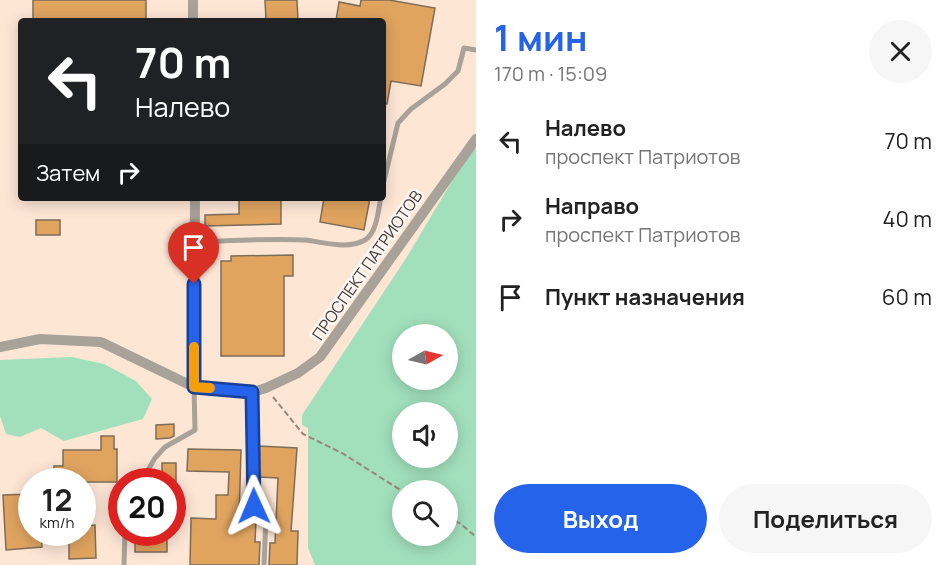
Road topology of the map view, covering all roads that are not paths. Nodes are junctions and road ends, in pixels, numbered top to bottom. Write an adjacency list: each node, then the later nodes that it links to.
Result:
1 (193, 0): 2 (street)
2 (194, 18)
3 (476, 50): 5 (lane)
4 (476, 139): 11 (street, ПРОСПЕКТ ПАТРИОТОВ)
5 (386, 172)
6 (195, 201): 8 (street)
7 (380, 201): 8 (lane)
8 (195, 242): 10 (street)
9 (0, 347): 10 (street, ПРОСПЕКТ ПАТРИОТОВ)
10 (194, 387): 11 (street, ПРОСПЕКТ ПАТРИОТОВ); 12 (lane)
11 (252, 392): 15 (lane)
12 (150, 468)
13 (125, 546): 14 (lane)
14 (124, 565)
15 (264, 565)

